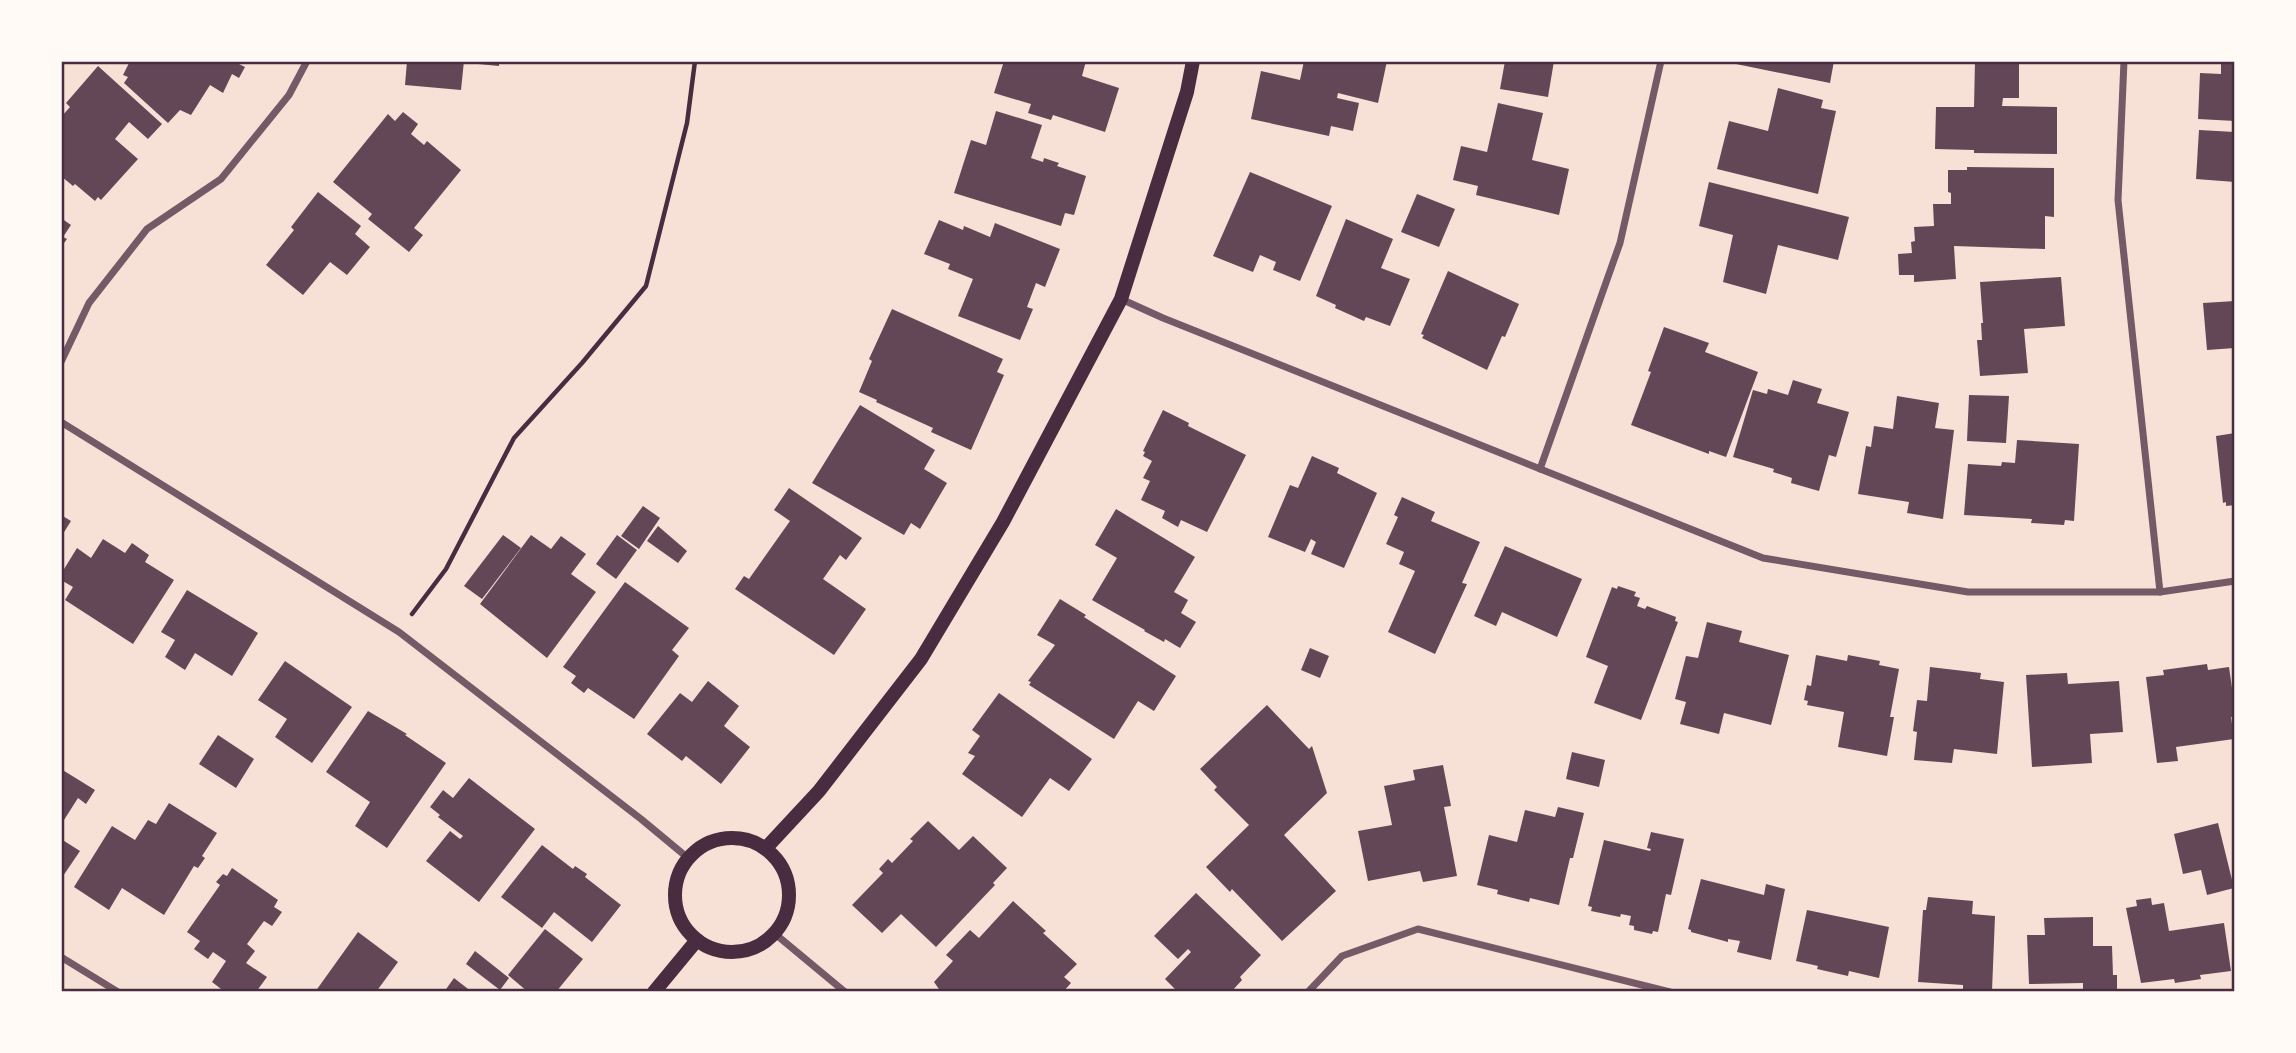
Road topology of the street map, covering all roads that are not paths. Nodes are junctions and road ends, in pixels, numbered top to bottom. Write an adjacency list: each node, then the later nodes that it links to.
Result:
1 (307, 61): 6 (street)
2 (1193, 61): 5 (main road)
3 (1661, 61): 8 (street)
4 (2124, 61): 10 (street)
5 (1121, 299): 8 (street); 11 (main road)
6 (61, 362)
7 (61, 422): 12 (street)
8 (1540, 469): 10 (street)
9 (2235, 581): 10 (street)
10 (2160, 592)
11 (766, 848): 12 (main road); 13 (main road)
12 (688, 858): 14 (main road)
13 (774, 933): 14 (main road); 18 (street)
14 (696, 940): 17 (main road)
15 (61, 957): 16 (street)
16 (118, 992)
17 (654, 992)
18 (845, 992)
19 (1308, 992): 20 (street)
20 (1670, 992)

